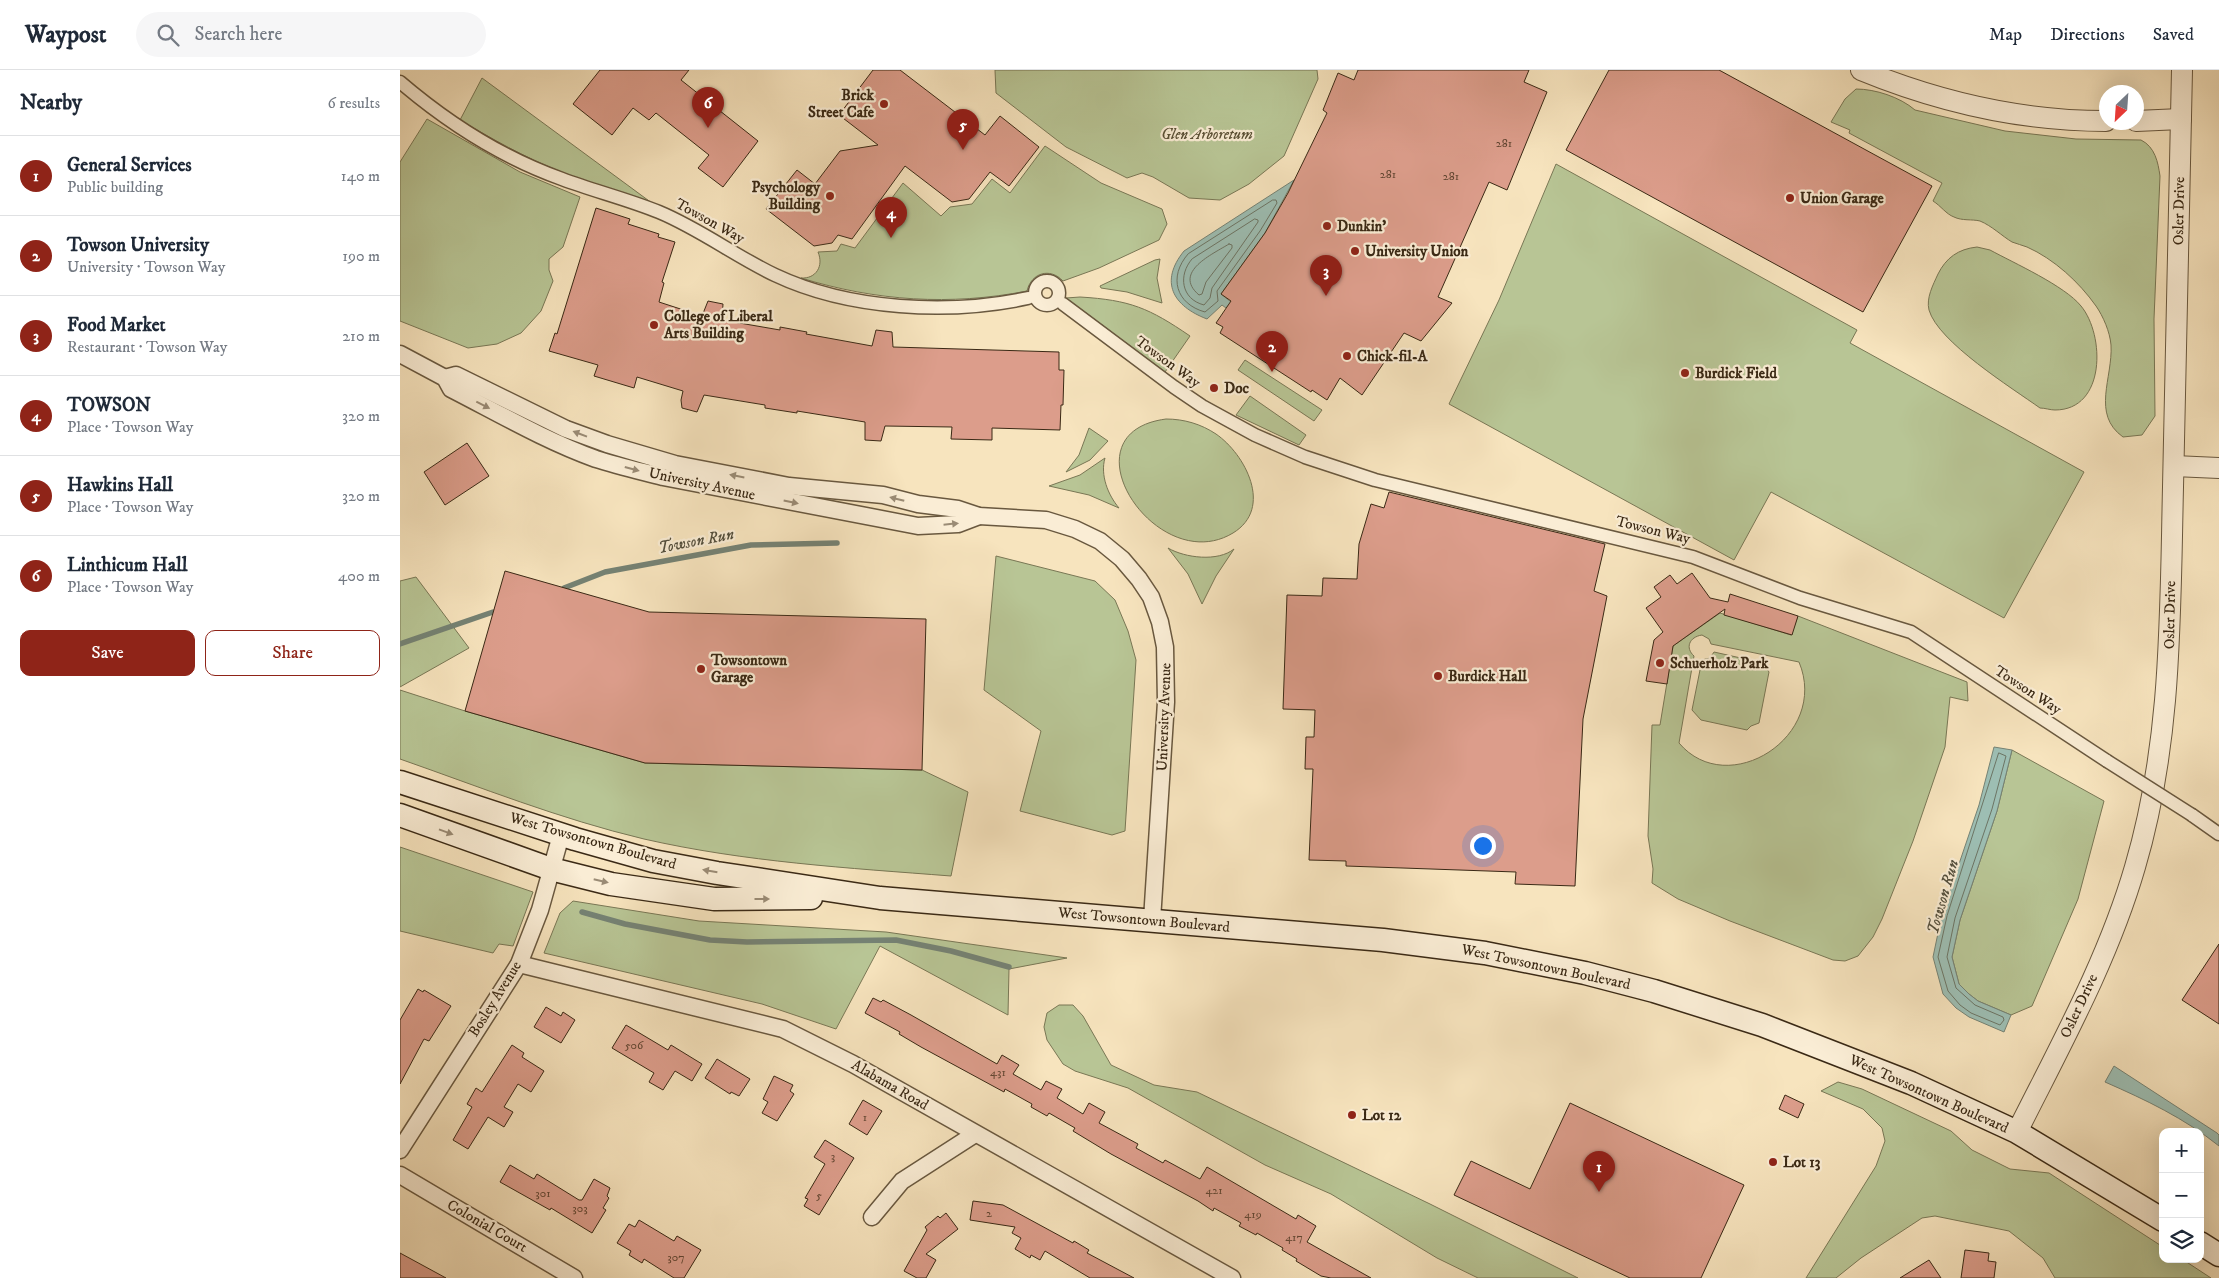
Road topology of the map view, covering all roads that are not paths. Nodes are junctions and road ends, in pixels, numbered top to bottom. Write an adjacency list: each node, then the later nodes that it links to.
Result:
1 (1861, 70): 5 (street)
2 (2182, 70): 4 (street, Osler Drive)
3 (400, 82): 7 (street, Towson Way)
4 (2181, 119): 6 (street); 11 (street, Osler Drive)
5 (2099, 121)
6 (2144, 121)
7 (1032, 292)
8 (1063, 304): 16 (street, Towson Way, bridge)
9 (400, 354): 10 (street, University Avenue)
10 (445, 378): 13 (street, University Avenue, one-way to 10); 13 (street, University Avenue, one-way to 13)
11 (2174, 466): 12 (street); 22 (street, Osler Drive)
12 (2219, 468)
13 (979, 516): 20 (street, University Avenue)
14 (400, 782): 17 (main road, West Towsontown Boulevard)
15 (400, 815): 18 (main road, West Towsontown Boulevard, one-way to 18)
16 (2219, 834)
17 (560, 835): 18 (street, Bosley Avenue); 19 (main road, West Towsontown Boulevard, one-way to 17)
18 (551, 869): 19 (main road, West Towsontown Boulevard, one-way to 19); 21 (street, Bosley Avenue)
19 (880, 898): 20 (main road, West Towsontown Boulevard)
20 (1152, 920): 22 (main road, West Towsontown Boulevard)
21 (518, 964): 23 (street, Alabama Road); 24 (street, Bosley Avenue)
22 (2017, 1132): 27 (main road, West Towsontown Boulevard)
23 (975, 1134): 26 (street); 31 (street, Alabama Road)
24 (400, 1150)
25 (400, 1175): 30 (street, Colonial Court)
26 (872, 1217)
27 (2160, 1218)
28 (2204, 1246): 29 (main road)
29 (2219, 1255)
30 (574, 1278)
31 (1232, 1278)

